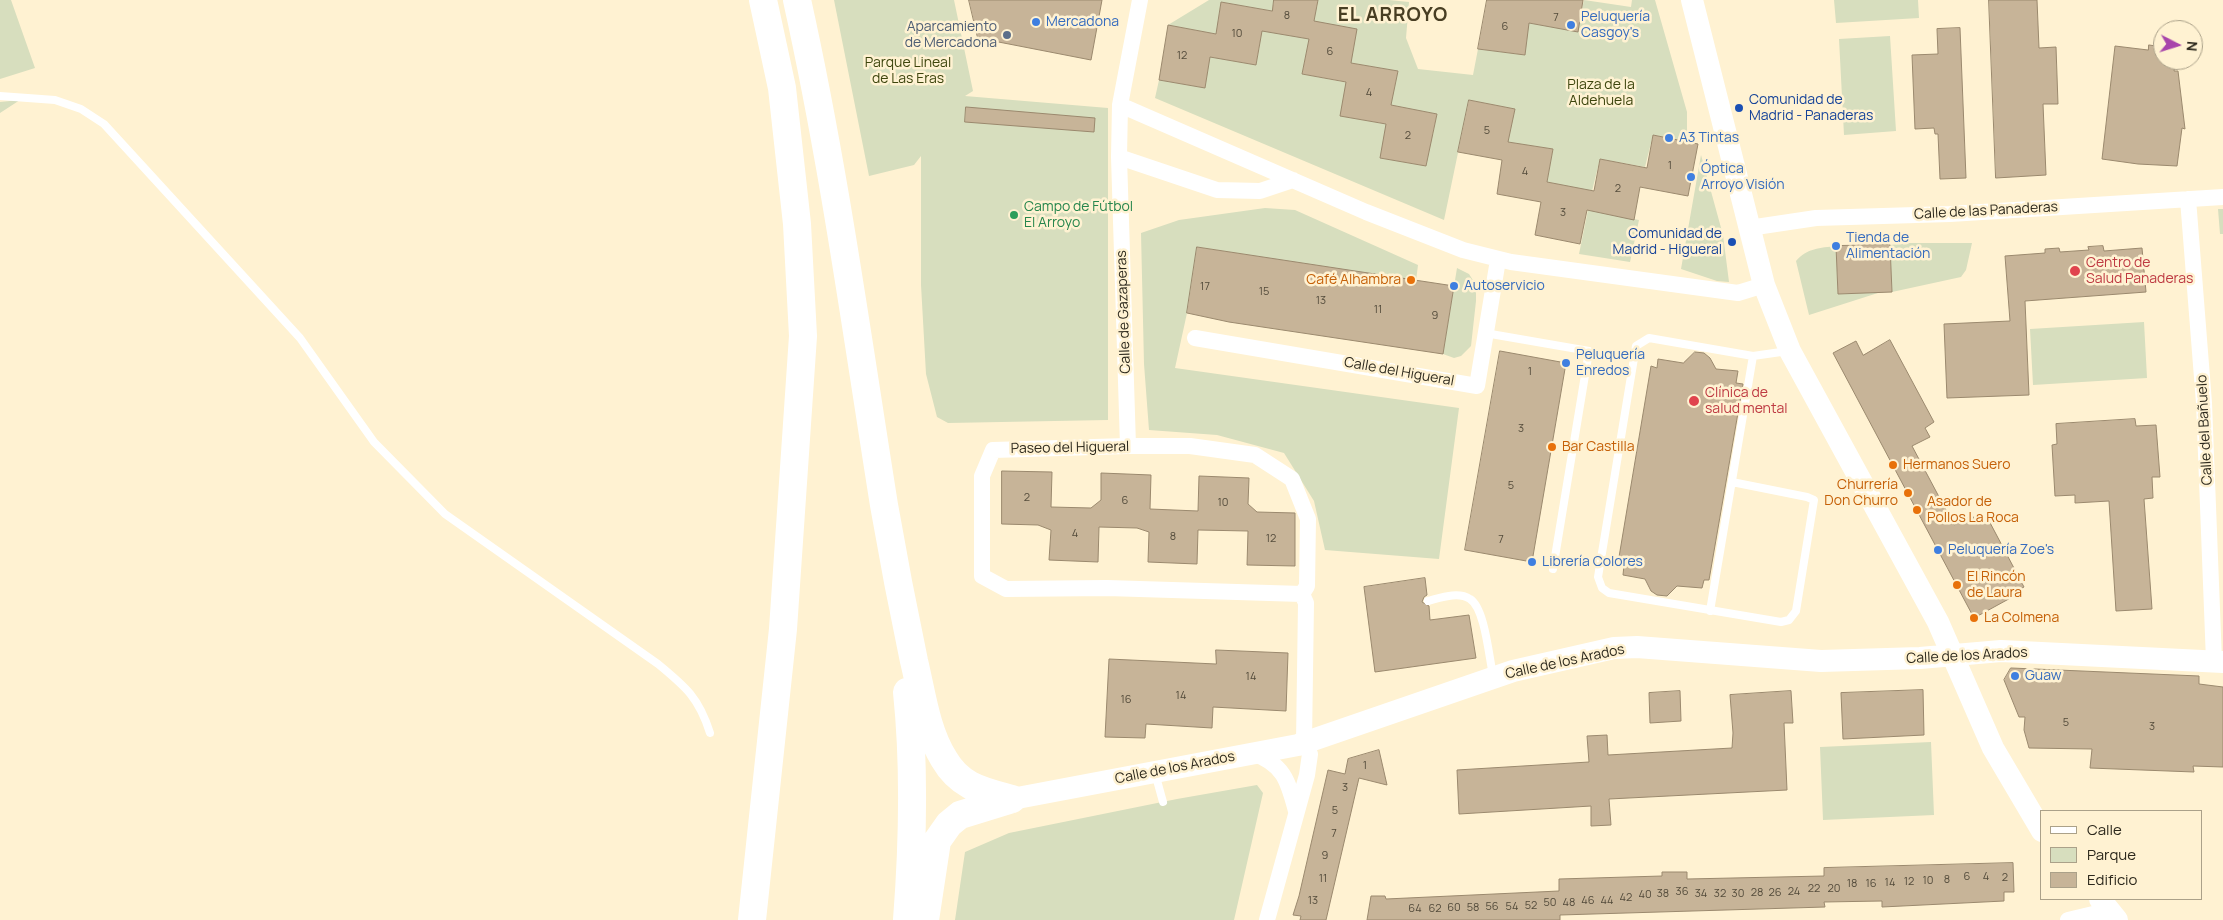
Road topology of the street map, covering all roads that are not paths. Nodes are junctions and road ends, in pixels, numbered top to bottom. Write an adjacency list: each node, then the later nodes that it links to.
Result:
1 (763, 0): 37 (highway)
2 (797, 0): 20 (highway)
3 (1140, 0): 6 (street, Calle de Gazaperas)
4 (1692, 0): 11 (street)
5 (0, 96): 28 (lane)
6 (1120, 105): 7 (street, Calle de Gazaperas); 8 (street)
7 (1119, 157): 8 (street); 18 (street, Calle de Gazaperas)
8 (1293, 180): 12 (street)
9 (2223, 197): 10 (street, Calle de las Panaderas)
10 (2188, 199): 11 (street, Calle de las Panaderas); 26 (street, Calle del Bañuelo)
11 (1749, 228): 13 (street)
12 (1498, 260): 13 (street); 14 (street, Calle del Higueral)
13 (1764, 285): 16 (street)
14 (1485, 333): 15 (street, Calle del Higueral); 21 (lane)
15 (1195, 338)
16 (1790, 351): 17 (lane); 25 (street)
17 (1753, 356): 19 (lane); 24 (lane)
18 (1128, 446): 22 (street, Paseo del Higueral); 22 (street, Paseo del Higueral)
19 (1732, 482): 24 (lane); 24 (lane)
20 (894, 565): 32 (highway); 38 (highway)
21 (1553, 569)
22 (1302, 594): 29 (street, Paseo del Higueral)
23 (1428, 601): 27 (lane)
24 (1710, 611)
25 (1954, 655): 26 (street, Calle de los Arados); 27 (street, Calle de los Arados); 35 (street)
26 (2218, 661)
27 (1494, 678): 29 (street, Calle de los Arados)
28 (710, 733)
29 (1304, 742): 30 (street, Calle de los Arados); 34 (street, Paseo del Higueral)
30 (1252, 753): 31 (street, Calle de los Arados); 34 (street)
31 (1154, 772): 32 (street, Calle de los Arados); 33 (lane)
32 (1012, 799): 39 (highway)
33 (1163, 802)
34 (1296, 812): 40 (street, Paseo del Higueral)
35 (2040, 828)
36 (2109, 910): 41 (street)
37 (752, 920)
38 (906, 920)
39 (925, 920)
40 (1268, 920)
41 (2068, 920)

